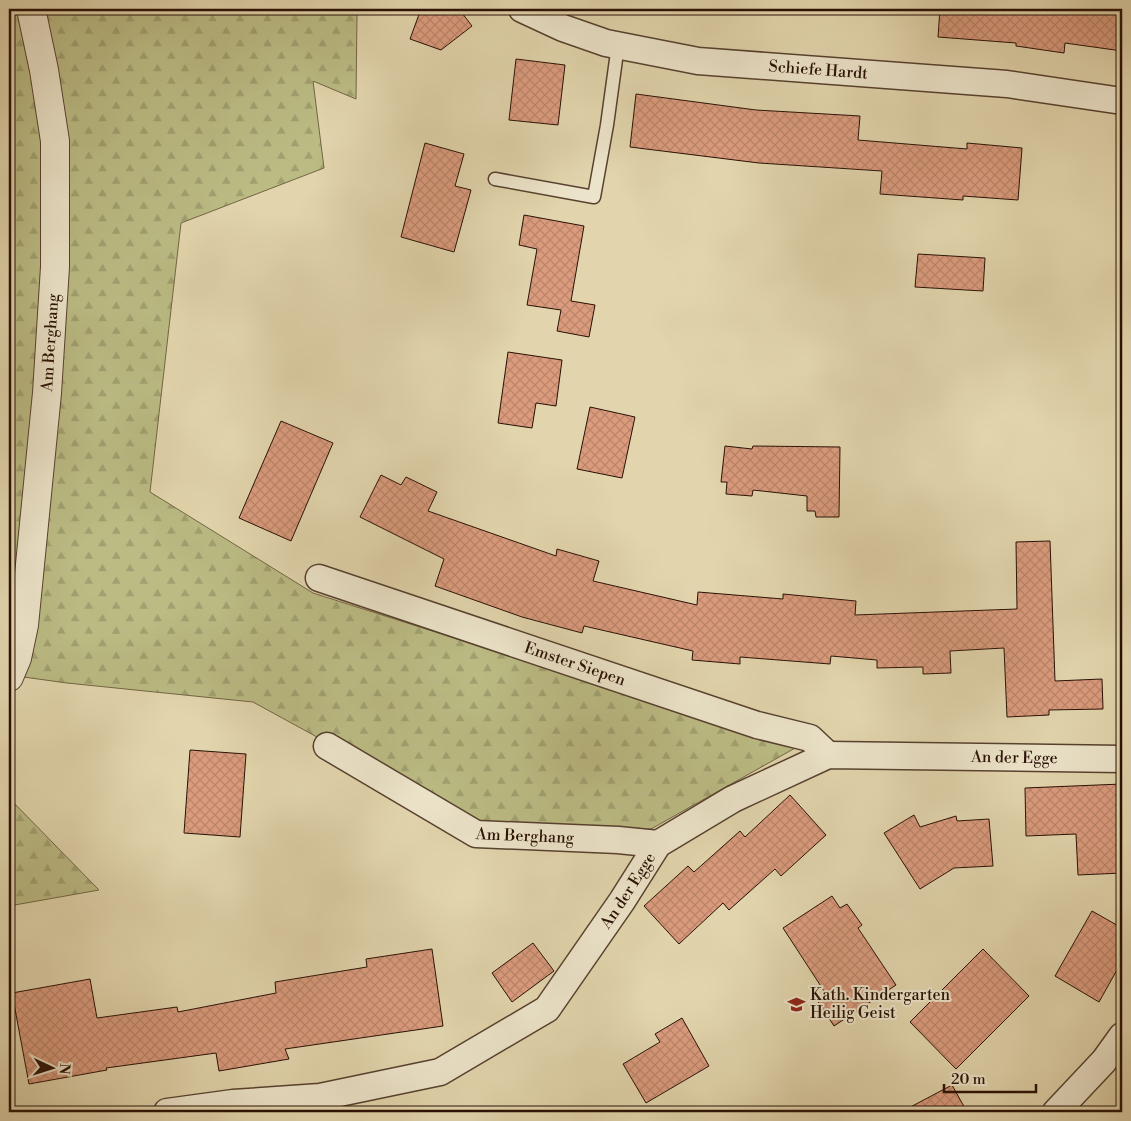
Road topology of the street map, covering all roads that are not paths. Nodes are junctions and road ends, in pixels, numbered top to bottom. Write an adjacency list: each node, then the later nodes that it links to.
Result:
1 (31, 9): 7 (street, Am Berghang)
2 (522, 9): 3 (street, Schiefe Hardt)
3 (618, 45): 4 (street, Schiefe Hardt); 5 (lane)
4 (1122, 101)
5 (495, 179)
6 (319, 578): 9 (street, Emster Siepen)
7 (9, 677)
8 (327, 746): 11 (street, Am Berghang)
9 (828, 755): 10 (street, An der Egge); 11 (street, An der Egge)
10 (1122, 759)
11 (658, 844): 13 (street, An der Egge)
12 (1122, 1036): 14 (street)
13 (167, 1112)
14 (1056, 1112)

